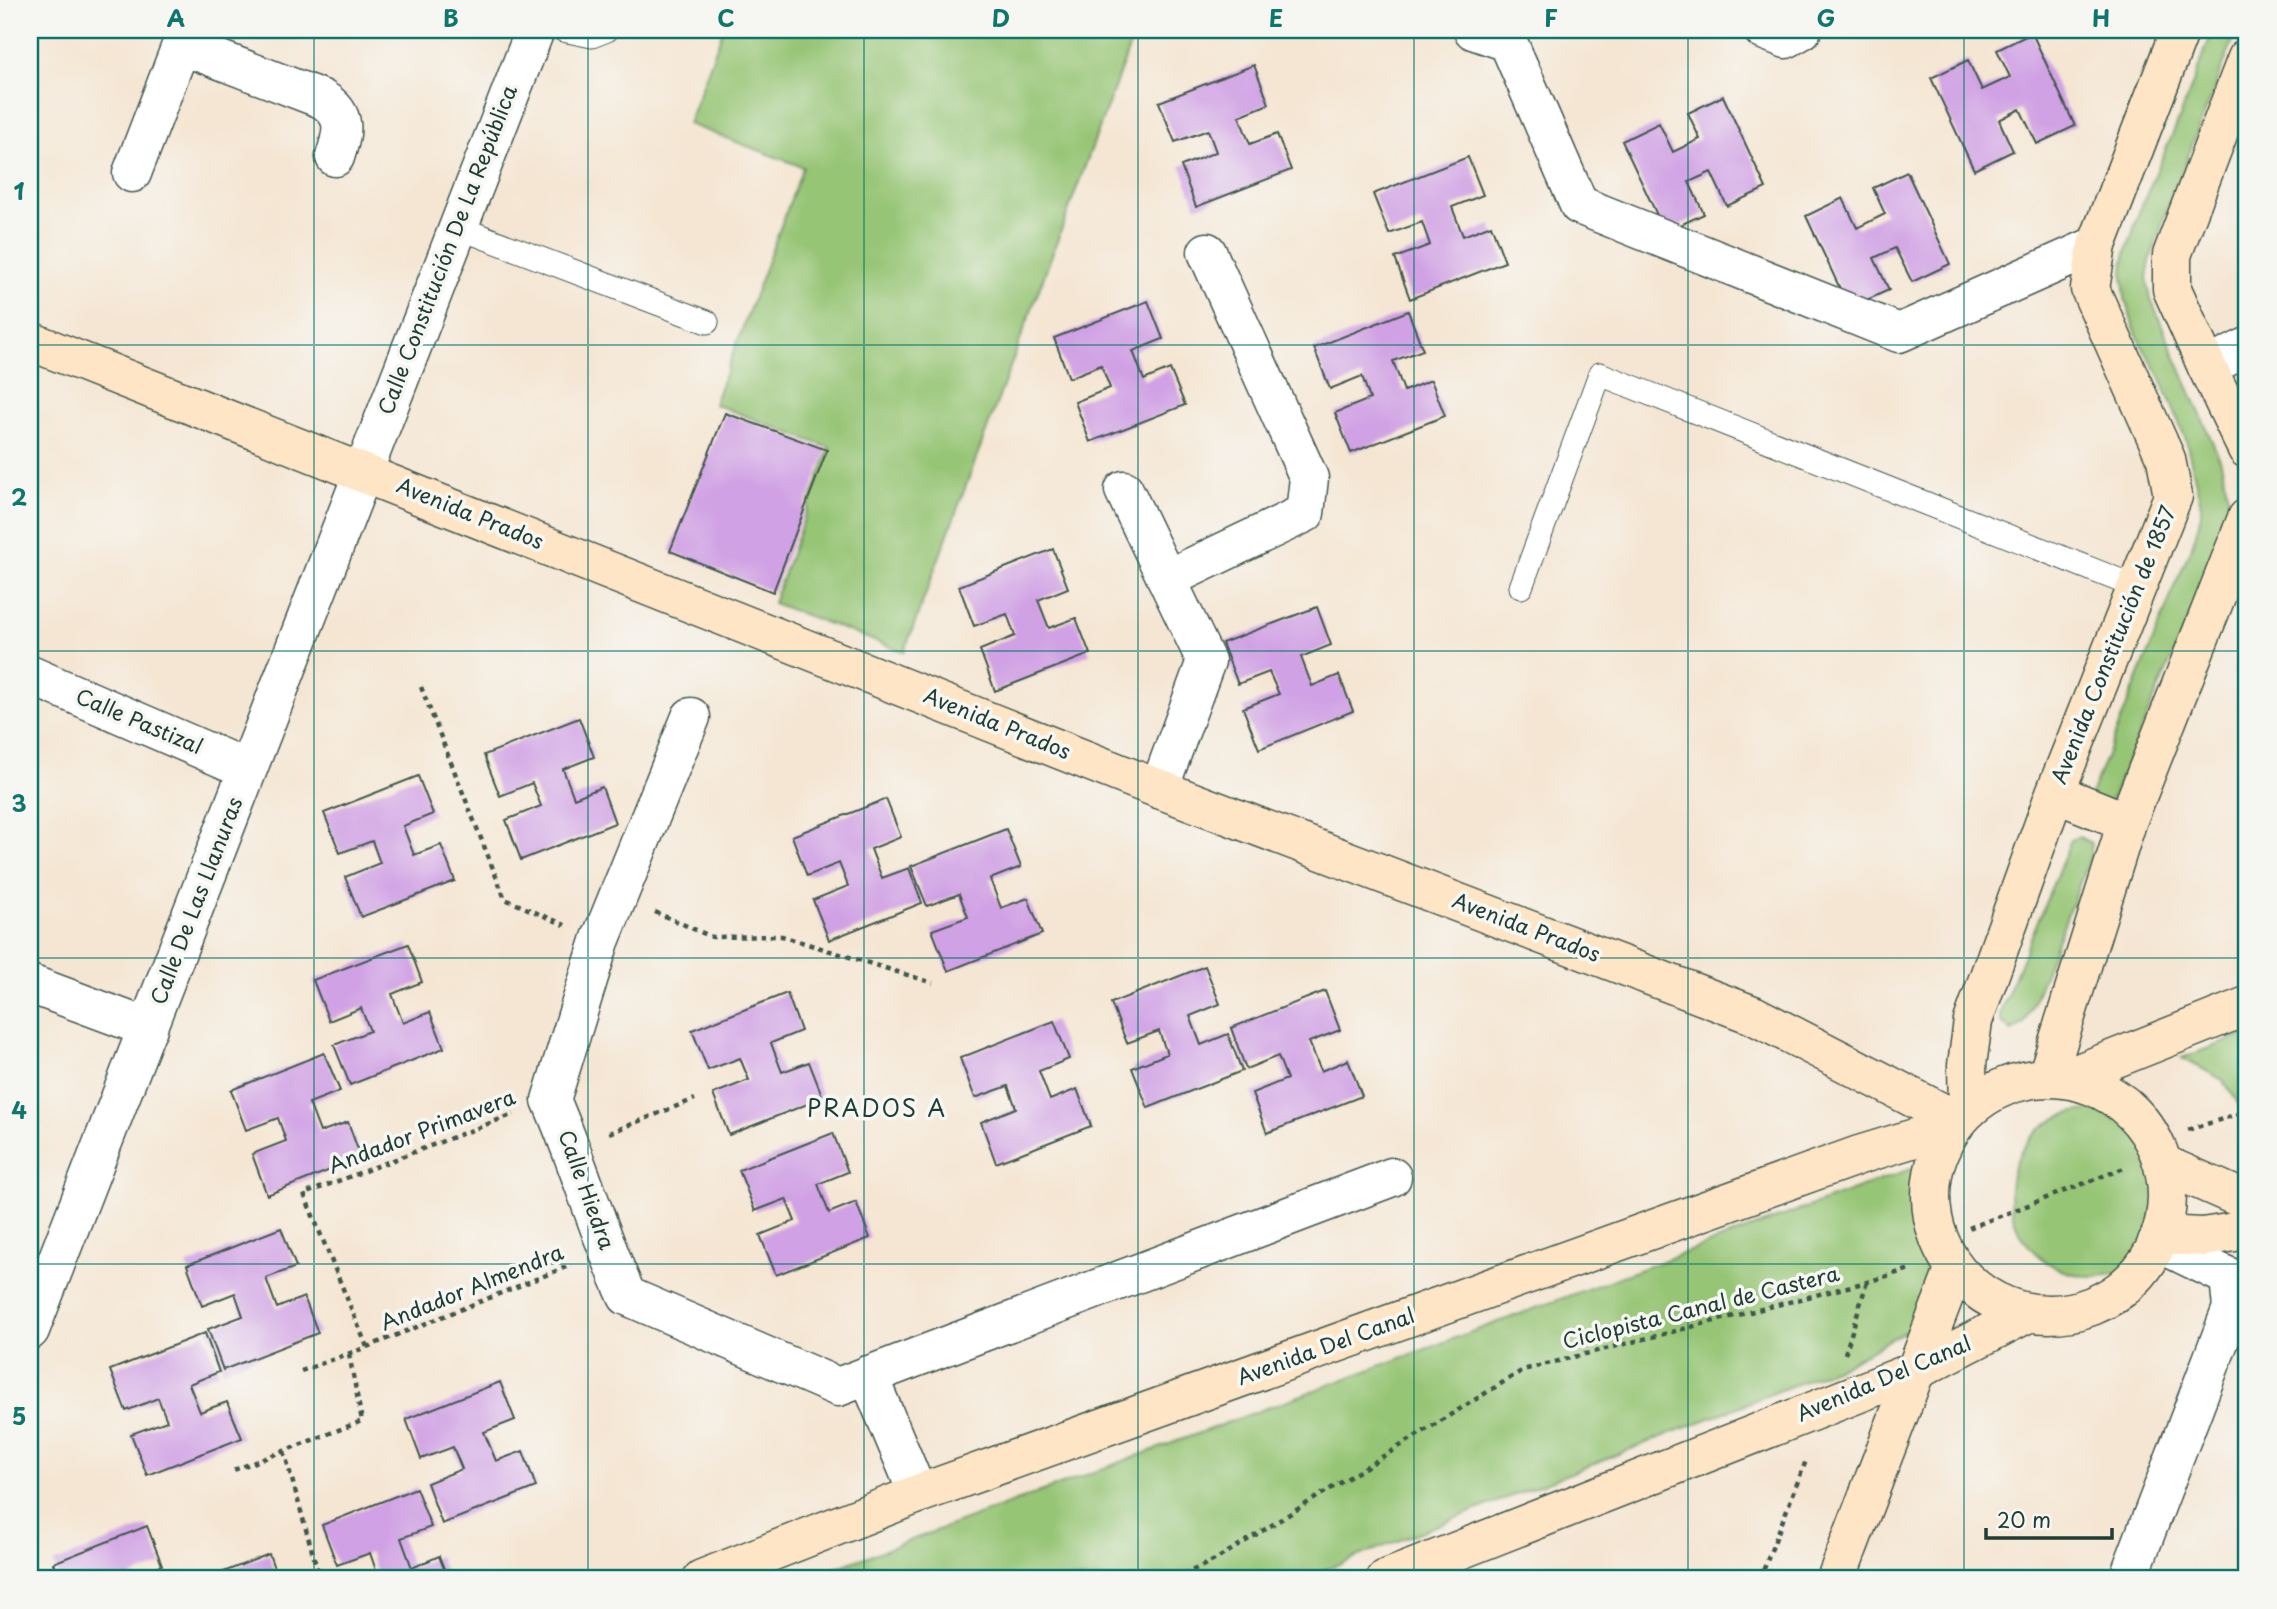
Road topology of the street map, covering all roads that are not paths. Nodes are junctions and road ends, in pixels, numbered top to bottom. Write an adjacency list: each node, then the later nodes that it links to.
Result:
1 (535, 30): 12 (street, Calle Constitución De La República)
2 (563, 30): 3 (lane)
3 (607, 30)
4 (1474, 30): 13 (street)
5 (1763, 30): 6 (street)
6 (1802, 30)
7 (2179, 30): 13 (main road, Avenida Constitución de 1857)
8 (184, 38): 10 (street); 11 (street)
9 (2247, 58): 18 (main road)
10 (335, 157)
11 (132, 173)
12 (457, 227): 15 (lane); 20 (street, Calle Constitución De La República)
13 (2096, 245): 24 (main road, Avenida Constitución de 1857)
14 (1207, 252): 23 (street)
15 (707, 322)
16 (30, 341): 20 (main road, Avenida Prados)
17 (2247, 347): 18 (street)
18 (2207, 367): 19 (main road)
19 (2247, 449)
20 (362, 471): 28 (street, Calle De Las Llanuras); 29 (main road, Avenida Prados)
21 (1124, 490): 23 (street)
22 (2247, 518): 31 (main road)
23 (1167, 579): 29 (street)
24 (2136, 586): 25 (lane); 30 (main road, Avenida Constitución de 1857)
25 (1521, 587)
26 (30, 675): 28 (street, Calle Pastizal)
27 (691, 717): 46 (street, Calle Hiedra)
28 (247, 769): 34 (street, Calle De Las Llanuras)
29 (1159, 789): 36 (main road, Avenida Prados)
30 (2055, 793): 31 (main road); 36 (main road, Avenida Constitución de 1857)
31 (2127, 822): 35 (main road)
32 (30, 984): 34 (street)
33 (2247, 1006): 35 (main road, Avenida Del Canal)
34 (148, 1028): 44 (street, Calle De Las Llanuras)
35 (2057, 1078): 36 (main road, Avenida Del Canal); 37 (main road, Avenida Del Canal)
36 (1960, 1119): 42 (main road, Avenida Del Canal); 47 (main road, Avenida Del Canal)
37 (2158, 1153): 39 (main road, Avenida Del Canal); 41 (main road, Avenida Del Canal)
38 (1392, 1177): 46 (street, Calle Hiedra)
39 (2247, 1201)
40 (2247, 1230): 41 (main road)
41 (2159, 1239): 43 (main road, Avenida Del Canal); 51 (street)
42 (1947, 1254): 43 (main road, Avenida Del Canal); 45 (main road)
43 (2028, 1313): 45 (main road, Avenida Del Canal)
44 (33, 1314)
45 (1915, 1371): 49 (main road, Avenida Del Canal); 50 (main road)
46 (868, 1375): 47 (street)
47 (918, 1494): 48 (main road, Avenida Del Canal)
48 (702, 1579)
49 (1385, 1579)
50 (1836, 1579)
51 (2128, 1579)

